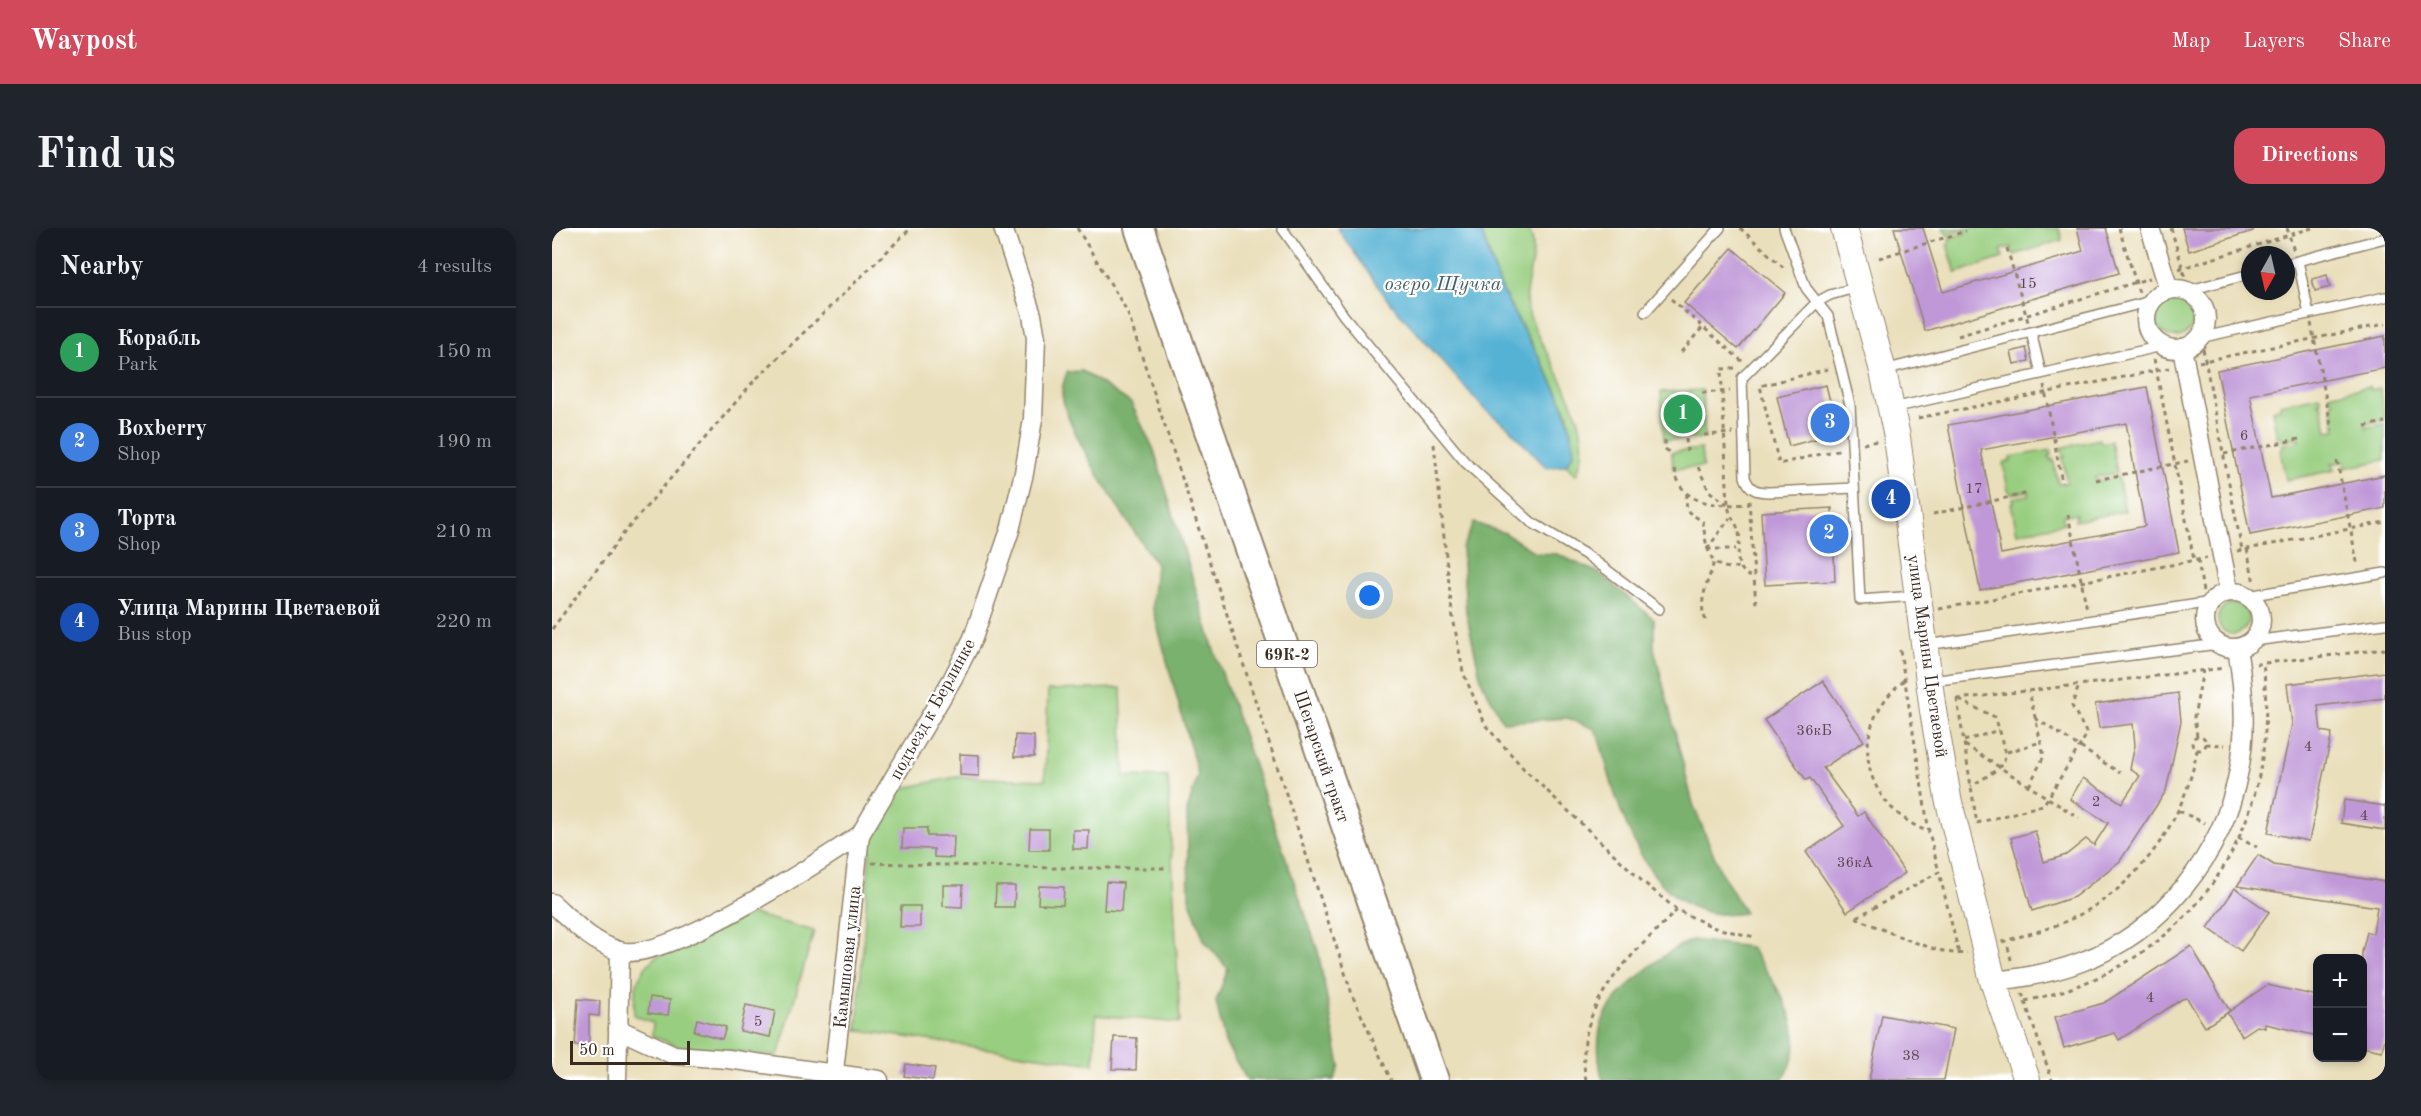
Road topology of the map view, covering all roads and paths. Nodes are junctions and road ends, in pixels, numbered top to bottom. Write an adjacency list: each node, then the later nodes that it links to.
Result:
1 (911, 228): 111 (path)
2 (1003, 228): 140 (street, подъезд к Берлинке)
3 (1077, 228): 155 (path)
4 (1139, 228): 156 (main road, Шегарский тракт / 69К-2)
5 (1282, 228): 57 (lane)
6 (1720, 228): 28 (lane)
7 (1740, 228): 27 (path)
8 (1784, 228): 27 (lane)
9 (1844, 228): 25 (street, улица Марины Цветаевой)
10 (2120, 228): 24 (path)
11 (2150, 228): 26 (street)
12 (2171, 228): 22 (path)
13 (2287, 228): 16 (path)
14 (2312, 228): 16 (path)
15 (1966, 231): 19 (path)
16 (2289, 235): 20 (path); 22 (path)
17 (2385, 238): 20 (lane)
18 (2007, 248): 34 (path)
19 (1879, 258)
20 (2298, 261): 21 (lane); 33 (lane)
21 (2295, 262)
22 (2183, 268): 26 (path); 26 (path)
23 (2241, 275): 26 (lane)
24 (2136, 282): 26 (path); 31 (path); 34 (path)
25 (1860, 286): 30 (lane); 49 (street, улица Марины Цветаевой)
26 (2177, 286): 31 (street); 38 (street)
27 (1806, 288): 30 (lane)
28 (1663, 291): 32 (lane); 36 (path)
29 (2385, 297): 33 (lane)
30 (1817, 302): 46 (lane); 47 (lane)
31 (2147, 302): 37 (lane); 41 (street)
32 (1645, 312)
33 (2309, 314): 38 (lane); 39 (path)
34 (2026, 316): 37 (path); 40 (path)
35 (2385, 324): 39 (path)
36 (1703, 327): 42 (path); 45 (path)
37 (2031, 332): 49 (lane); 50 (lane)
38 (2200, 338): 43 (street); 44 (path)
39 (2314, 339): 44 (path); 60 (path)
40 (1947, 340)
41 (2156, 347): 43 (street); 48 (path); 50 (lane)
42 (1681, 352)
43 (2183, 356): 44 (path); 48 (path); 72 (street)
44 (2205, 360): 71 (path)
45 (1742, 362): 47 (path); 52 (path)
46 (1840, 366): 68 (lane); 68 (path)
47 (1750, 370): 51 (lane)
48 (2156, 370): 54 (path); 74 (path)
49 (1883, 371): 55 (street, улица Марины Цветаевой)
50 (2042, 373): 54 (path); 55 (lane)
51 (1742, 390): 52 (path); 61 (lane)
52 (1722, 391): 53 (path); 62 (path)
53 (1702, 393)
54 (2045, 393): 56 (path); 78 (path)
55 (1891, 408): 103 (street, улица Марины Цветаевой)
56 (1918, 418)
57 (1431, 422): 107 (lane); 145 (path)
58 (2385, 423): 59 (path)
59 (2365, 426)
60 (2332, 430)
61 (1743, 432): 62 (path); 79 (lane)
62 (1724, 434): 63 (path); 84 (path)
63 (1704, 435)
64 (1686, 439): 69 (path)
65 (2299, 439): 71 (path)
66 (1665, 440): 70 (path)
67 (1882, 440): 68 (path)
68 (1852, 446): 80 (lane)
69 (1687, 451)
70 (1672, 454)
71 (2223, 454): 72 (path); 93 (path)
72 (2204, 458): 74 (path); 94 (street)
73 (2337, 461): 89 (path)
74 (2175, 464): 77 (path); 95 (path)
75 (1698, 467): 84 (path)
76 (1676, 469): 81 (path)
77 (2096, 480)
78 (2062, 483)
79 (1747, 485): 80 (lane); 83 (path)
80 (1854, 488): 103 (lane)
81 (1687, 493): 84 (path); 90 (path)
82 (2029, 493): 85 (path)
83 (1749, 504): 84 (path); 99 (path)
84 (1728, 505): 87 (path)
85 (1932, 514)
86 (2068, 514): 101 (path)
87 (1730, 518): 90 (path); 91 (path)
88 (2385, 522): 89 (path)
89 (2350, 529): 92 (path); 100 (path)
90 (1707, 549): 91 (path); 96 (path)
91 (1736, 549): 97 (path)
92 (2247, 549): 93 (path); 102 (path)
93 (2242, 550): 94 (path)
94 (2223, 554): 95 (path); 102 (street)
95 (2196, 560): 101 (path); 104 (path)
96 (1714, 561): 97 (path); 108 (path)
97 (1739, 567): 99 (path)
98 (2385, 573): 100 (lane)
99 (1754, 576): 105 (path)
100 (2360, 577): 102 (lane)
101 (2082, 583): 106 (path); 109 (path)
102 (2244, 594): 104 (street); 116 (street)
103 (1919, 596): 113 (street, улица Марины Цветаевой)
104 (2209, 602): 109 (lane); 112 (street)
105 (1756, 606)
106 (1944, 608)
107 (1659, 609)
108 (1706, 620)
109 (2089, 621): 113 (lane)
110 (2385, 624): 116 (lane)
111 (552, 629)
112 (2218, 644): 116 (street); 119 (lane)
113 (1925, 646): 119 (street, улица Марины Цветаевой)
114 (2385, 649): 116 (path)
115 (1900, 650): 118 (path)
116 (2243, 652): 117 (path); 150 (street)
117 (2203, 670): 120 (path); 125 (path)
118 (1904, 680): 138 (path); 138 (path)
119 (1929, 681): 150 (street, улица Марины Цветаевой)
120 (2079, 685): 121 (path); 128 (path)
121 (2029, 690): 122 (path); 123 (path)
122 (1957, 699): 124 (path); 127 (path)
123 (2035, 718): 126 (path); 128 (path)
124 (1999, 730): 127 (path); 130 (path)
125 (2197, 736): 129 (path); 129 (path)
126 (2041, 742): 130 (path); 134 (path)
127 (1964, 743): 131 (path); 133 (path)
128 (2079, 747): 132 (path); 135 (path)
129 (2198, 750): 148 (path)
130 (2007, 752): 131 (path)
131 (2001, 768): 133 (path); 134 (path)
132 (2120, 773)
133 (1971, 786): 137 (path)
134 (2029, 786): 135 (path)
135 (2048, 798): 136 (path); 137 (path)
136 (2079, 818)
137 (1977, 822): 139 (path)
138 (1929, 832): 143 (path)
139 (1979, 833)
140 (860, 835): 141 (street, Камышовая улица); 149 (street)
141 (857, 861): 142 (path); 152 (street, Камышовая улица)
142 (1167, 868)
143 (1938, 872): 143 (path)
144 (552, 903): 149 (street)
145 (1677, 910): 147 (path); 157 (path)
146 (2003, 930): 148 (path)
147 (1755, 937)
148 (2006, 941): 150 (path)
149 (621, 951): 151 (street)
150 (2005, 980): 158 (street, улица Марины Цветаевой); 159 (path)
151 (618, 1029): 152 (street); 153 (street)
152 (834, 1076): 154 (street)
153 (617, 1080)
154 (879, 1080)
155 (1391, 1080)
156 (1434, 1080)
157 (1586, 1080)
158 (2027, 1080)
159 (2052, 1080)

